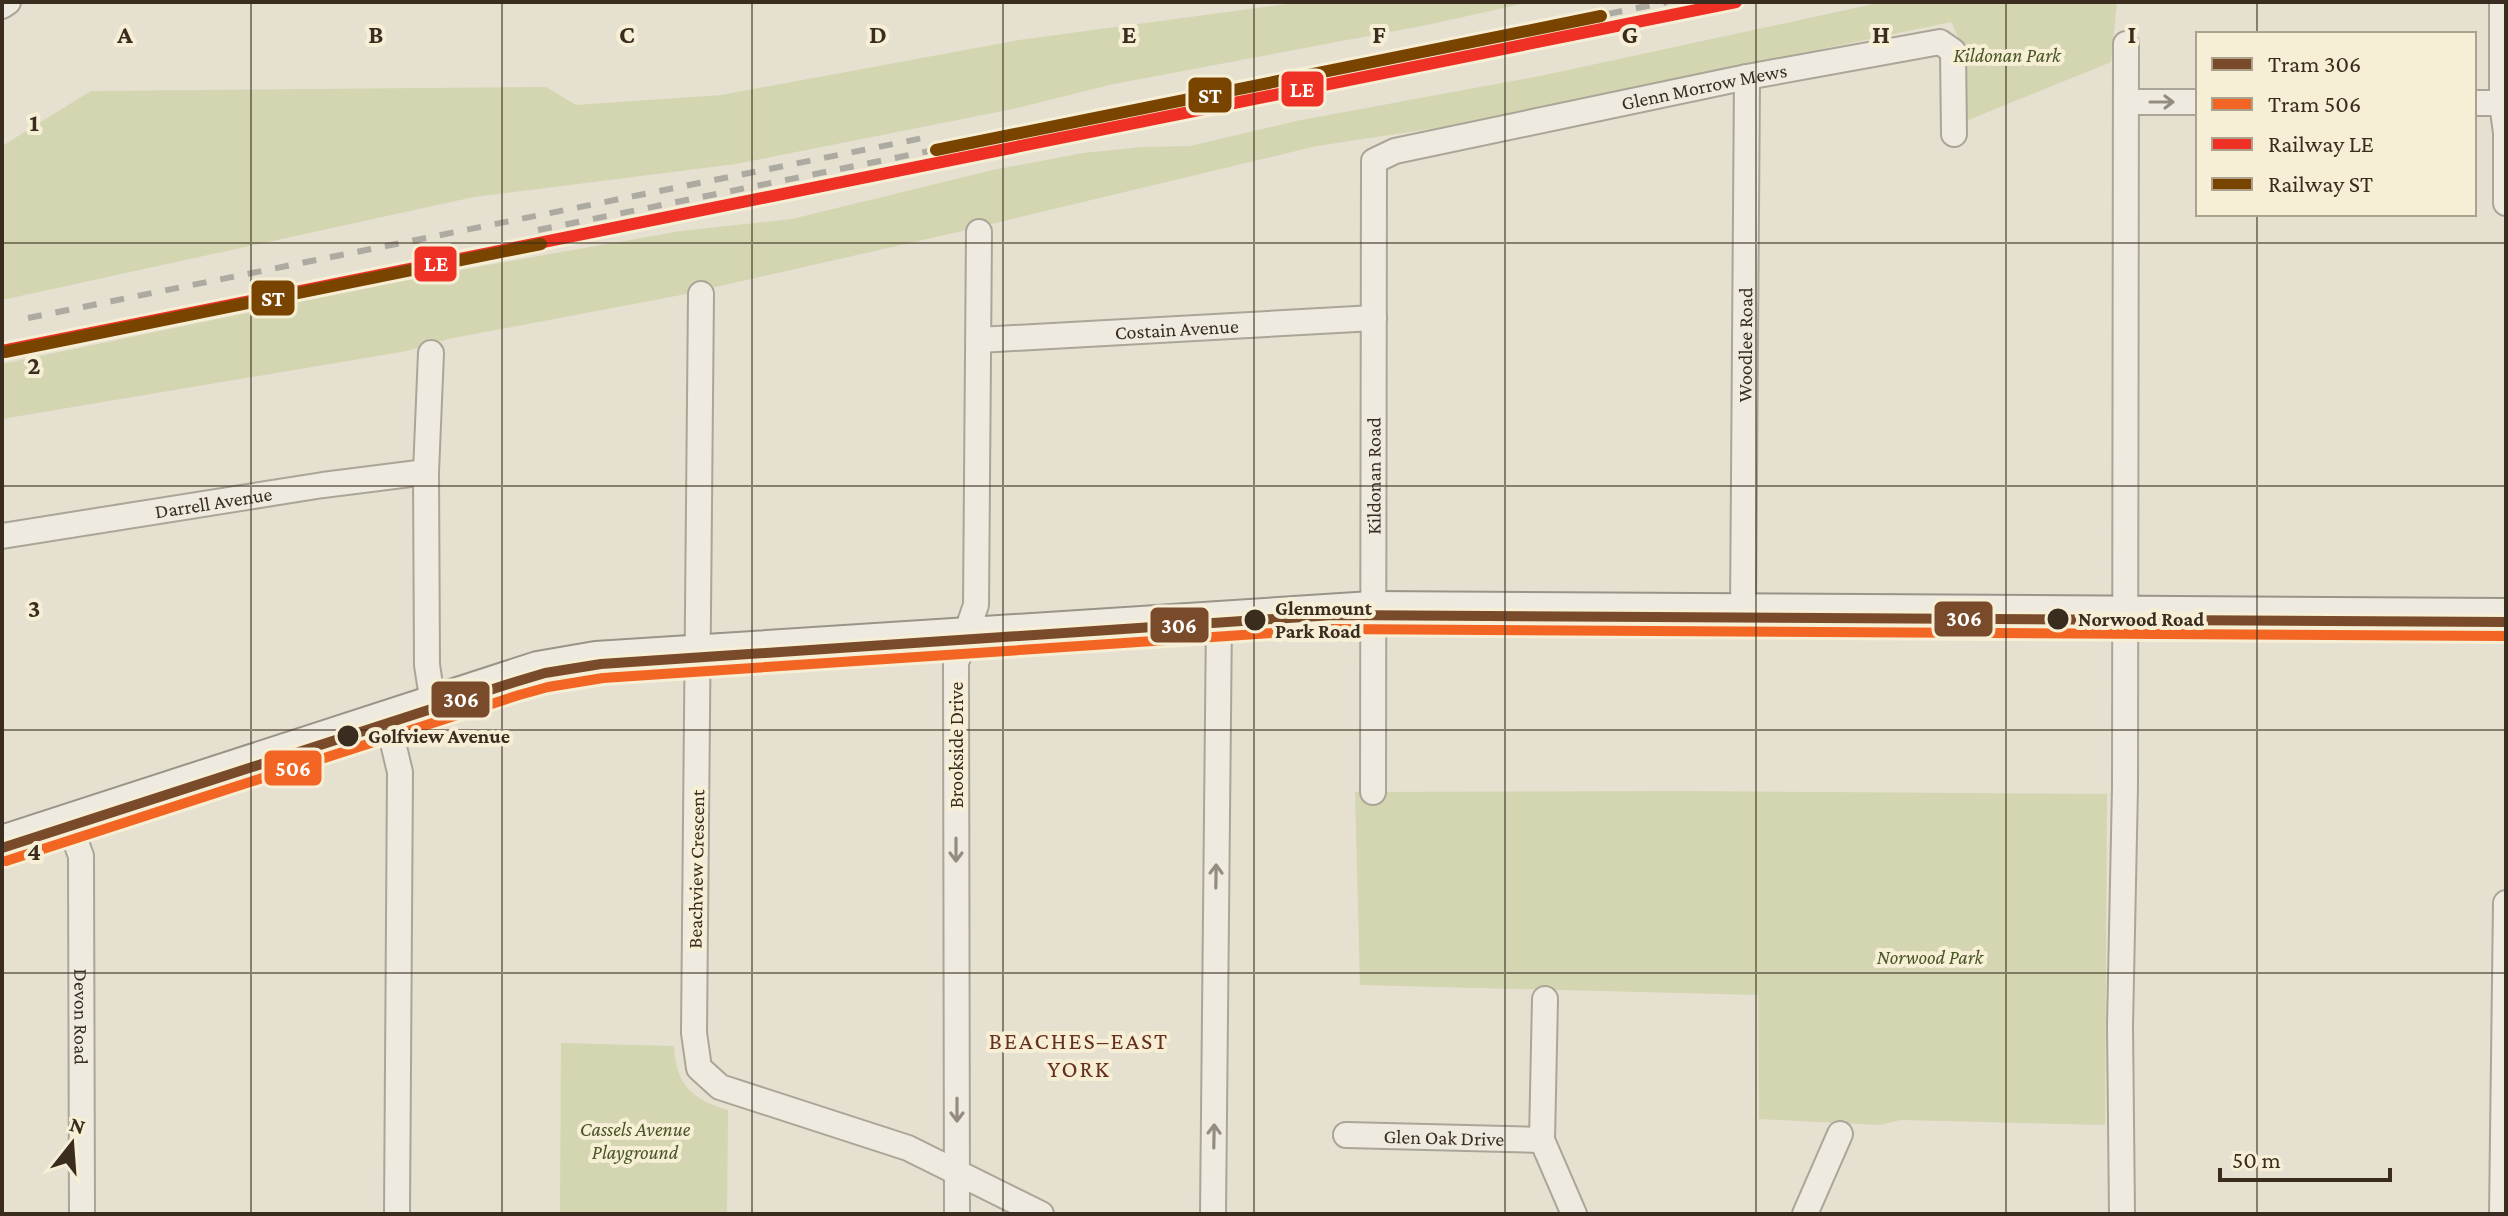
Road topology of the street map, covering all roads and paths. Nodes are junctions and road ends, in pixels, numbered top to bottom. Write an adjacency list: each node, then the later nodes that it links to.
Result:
1 (8, 2): 3 (street)
2 (2502, 2): 9 (street)
3 (2, 6)
4 (2126, 44): 6 (street)
5 (1747, 77): 10 (street, Glenn Morrow Mews); 11 (street, Glenn Morrow Mews); 21 (street, Woodlee Road)
6 (2127, 102): 7 (street, one-way to 7); 22 (street)
7 (2196, 102)
8 (2476, 103): 9 (street)
9 (2504, 103): 12 (street)
10 (1954, 134)
11 (1374, 161): 15 (street, Kildonan Road)
12 (2506, 203)
13 (979, 232): 16 (street, Brookside Drive)
14 (701, 294): 26 (street, Beachview Crescent)
15 (1374, 318): 16 (street, Costain Avenue); 20 (street, Kildonan Road)
16 (979, 340): 25 (street, Brookside Drive)
17 (431, 353): 18 (street)
18 (426, 472): 19 (street, Darrell Avenue); 27 (street)
19 (2, 536)
20 (1372, 609): 21 (main road); 24 (main road); 29 (street, Kildonan Road)
21 (1743, 611): 22 (main road)
22 (2125, 614): 23 (main road); 45 (street)
23 (2506, 616)
24 (1219, 617): 25 (main road); 42 (street, one-way to 24)
25 (967, 634): 26 (main road); 37 (street, Brookside Drive, one-way to 37)
26 (699, 652): 27 (main road); 37 (street, Beachview Crescent)
27 (433, 704): 28 (main road)
28 (387, 718): 30 (main road); 39 (street)
29 (1373, 792)
30 (68, 821): 31 (main road); 38 (street, Devon Road)
31 (2, 843)
32 (2506, 903): 46 (street)
33 (1545, 999): 36 (street)
34 (1840, 1134): 44 (street)
35 (1346, 1135): 36 (street, Glen Oak Drive)
36 (1542, 1140): 43 (street)
37 (957, 1173): 40 (street, Brookside Drive); 41 (street, Beachview Crescent)
38 (82, 1214)
39 (397, 1214)
40 (957, 1214)
41 (1041, 1214)
42 (1213, 1214)
43 (1574, 1214)
44 (1805, 1214)
45 (2122, 1214)
46 (2502, 1214)

